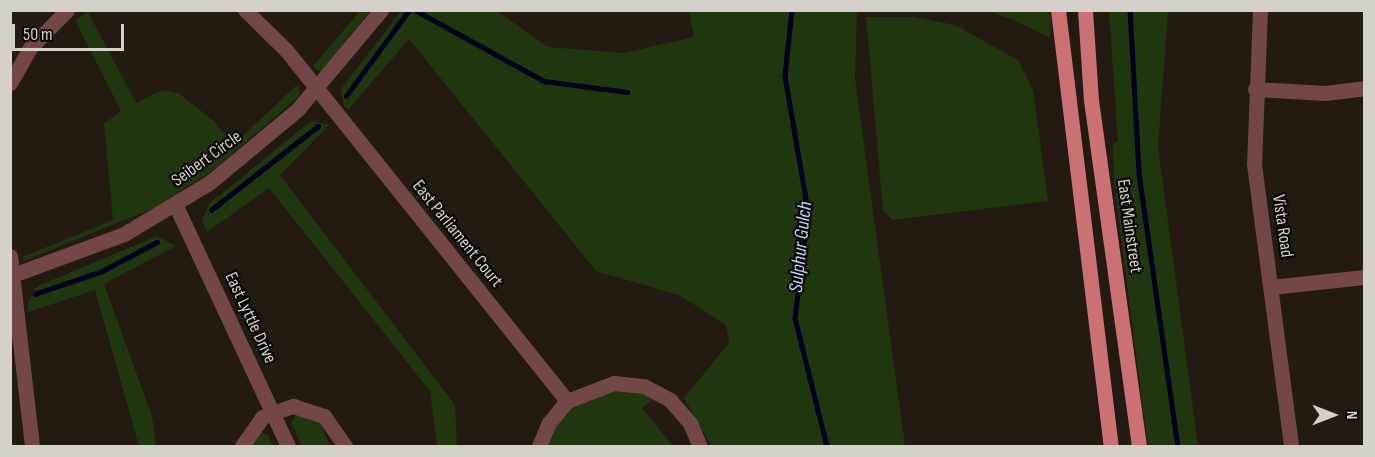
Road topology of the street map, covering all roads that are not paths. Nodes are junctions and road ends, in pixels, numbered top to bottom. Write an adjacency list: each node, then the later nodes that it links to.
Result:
1 (67, 10): 7 (street)
2 (245, 10): 10 (street, East Parliament Court)
3 (381, 10): 10 (street, Seibert Circle)
4 (1058, 10): 24 (main road)
5 (1085, 10): 25 (main road, East Mainstreet)
6 (1260, 10): 8 (street, Vista Road)
7 (10, 83)
8 (1255, 88): 9 (street); 15 (street, Vista Road)
9 (1365, 88)
10 (317, 90): 11 (street, Seibert Circle); 16 (street, East Parliament Court)
11 (176, 206): 13 (street, Seibert Circle); 17 (street, East Lyttle Drive)
12 (10, 256): 13 (street)
13 (12, 276): 18 (street)
14 (1365, 277): 15 (street)
15 (1270, 287): 26 (street, Vista Road)
16 (567, 401): 22 (street); 23 (street)
17 (272, 411): 19 (street); 20 (street, East Lyttle Drive); 21 (street)
18 (32, 447)
19 (242, 447)
20 (288, 447)
21 (345, 447)
22 (539, 447)
23 (700, 447)
24 (1111, 447)
25 (1138, 447)
26 (1291, 447)

